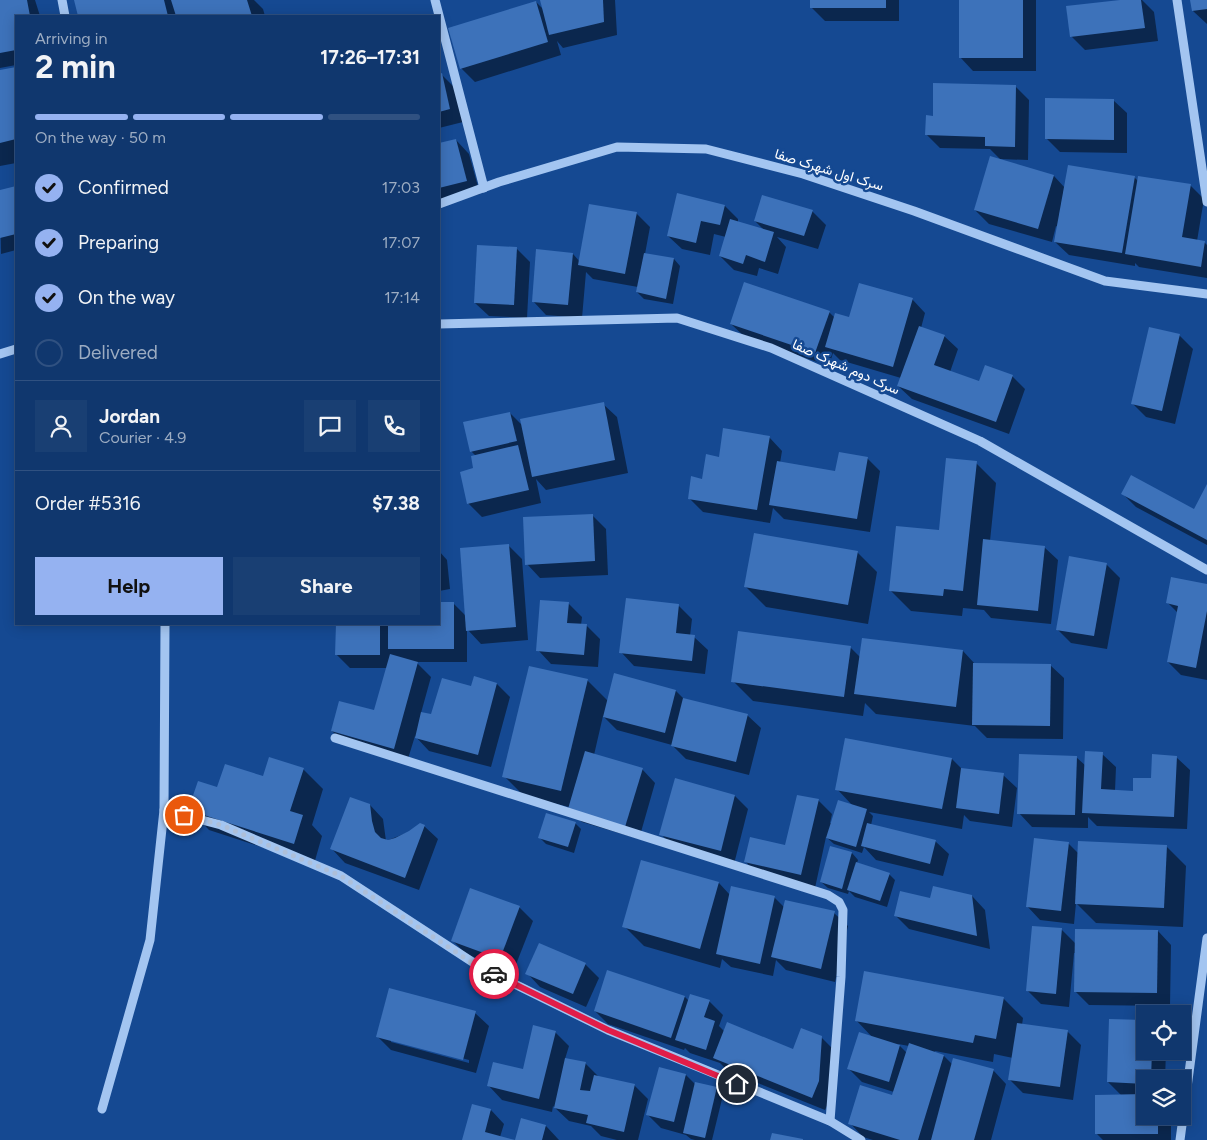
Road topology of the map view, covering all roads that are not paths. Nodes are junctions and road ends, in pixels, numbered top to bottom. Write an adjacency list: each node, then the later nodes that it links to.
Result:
1 (62, 0): 4 (street)
2 (435, 0): 5 (street)
3 (1177, 0): 8 (street)
4 (65, 15)
5 (439, 15)
6 (440, 19): 7 (street)
7 (484, 188): 9 (street, سرک اول شهرک صفا); 10 (street, سرک اول شهرک صفا)
8 (1207, 202)
9 (440, 204)
10 (1207, 294)
11 (440, 324): 14 (street, سرک دوم شهرک صفا)
12 (15, 349): 13 (street)
13 (0, 354)
14 (1207, 570)
15 (165, 625): 17 (street)
16 (335, 738): 20 (street)
17 (164, 810): 19 (street); 20 (street)
18 (1207, 938): 22 (street)
19 (102, 1109)
20 (830, 1122): 21 (street)
21 (861, 1140)
22 (1180, 1140)

